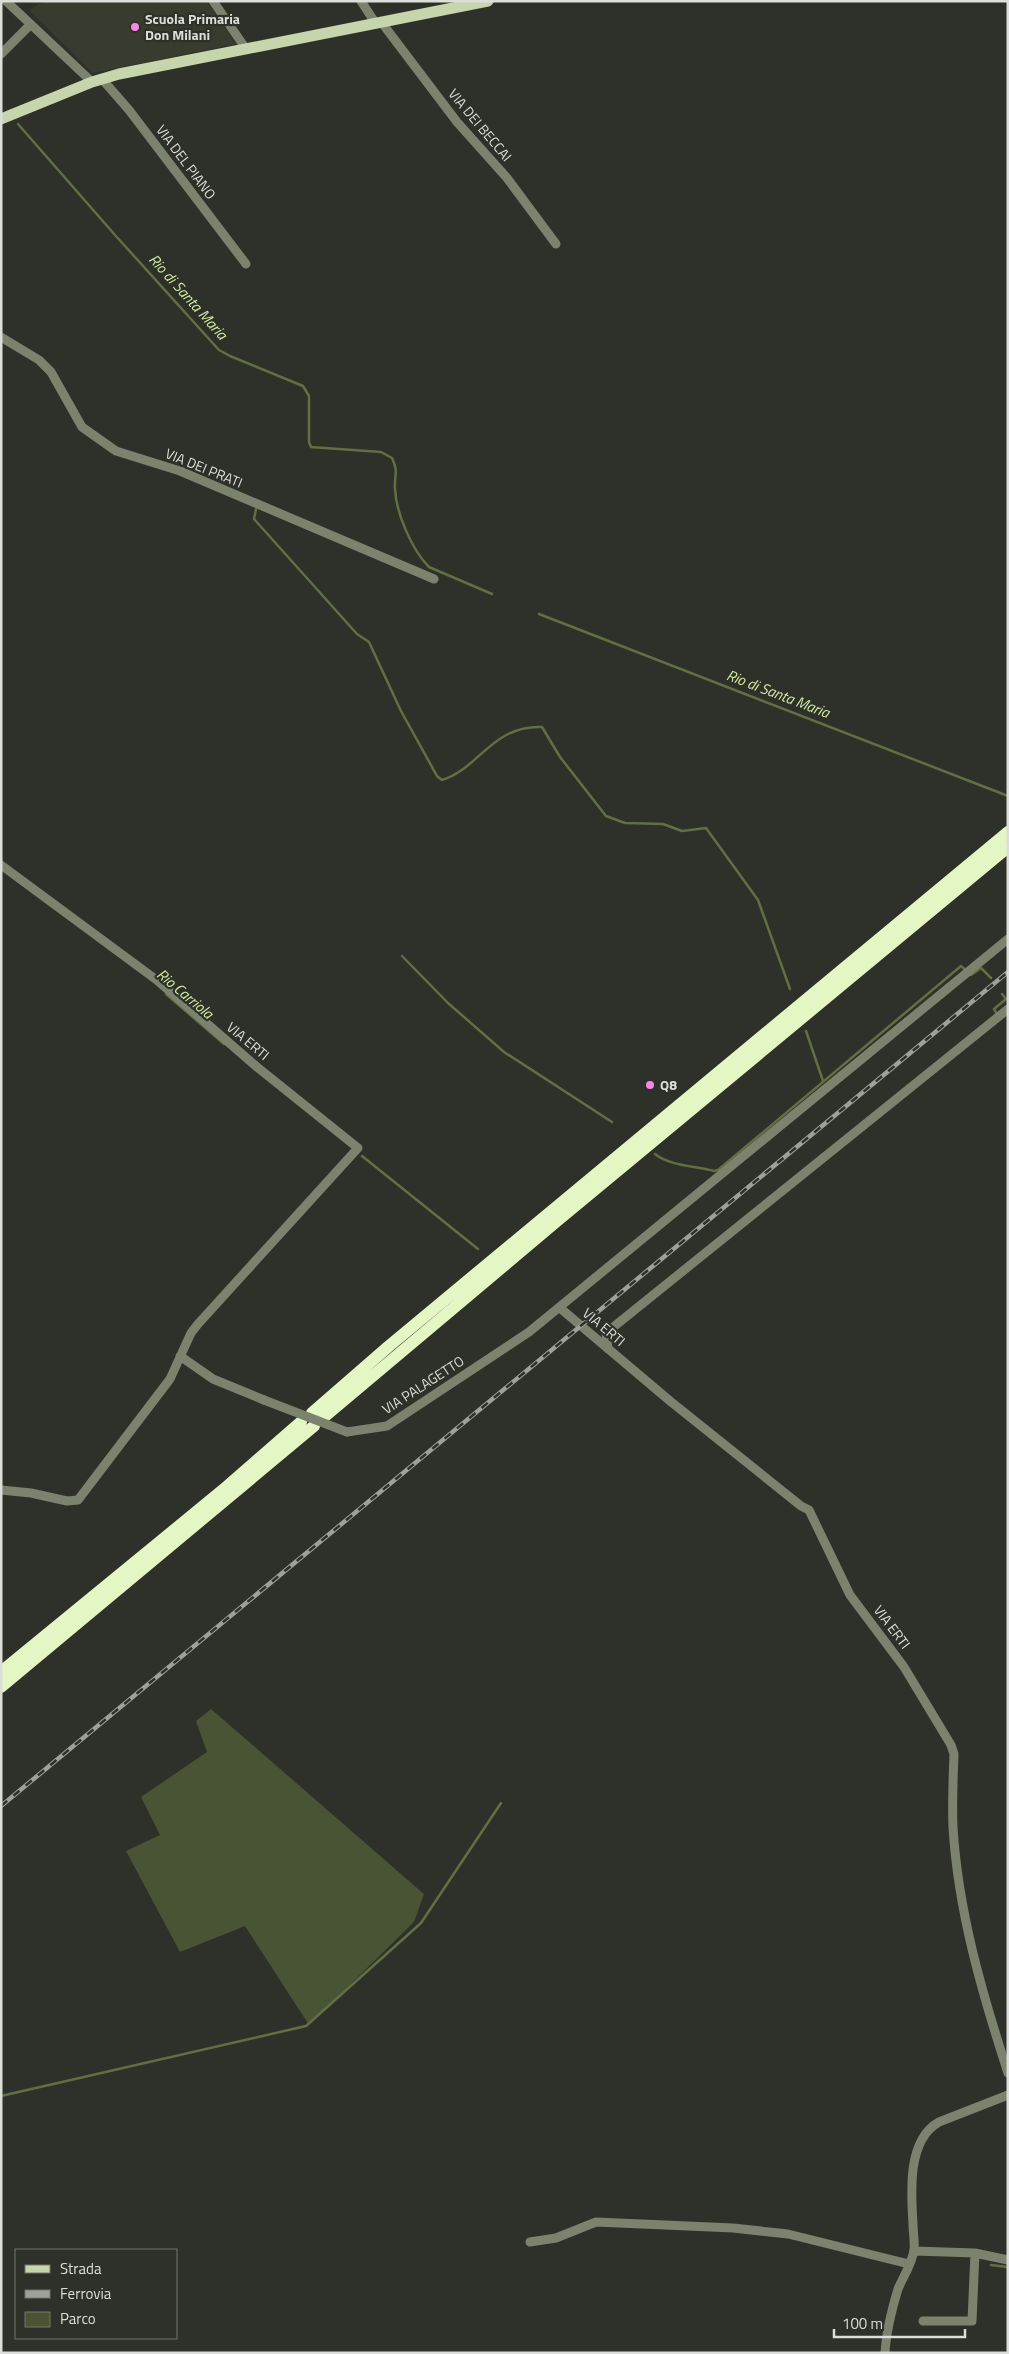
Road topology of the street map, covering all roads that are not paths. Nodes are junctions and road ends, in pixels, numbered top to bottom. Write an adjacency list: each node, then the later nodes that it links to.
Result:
1 (6, 1): 7 (street, VIA DEL PIANO)
2 (213, 1): 8 (street)
3 (361, 1): 6 (street, VIA DEI BECCAI)
4 (488, 1): 5 (main road)
5 (439, 6): 6 (main road)
6 (379, 24): 8 (main road); 12 (street, VIA DEI BECCAI)
7 (30, 25): 9 (street); 10 (street, VIA DEL PIANO)
8 (246, 49): 10 (main road)
9 (1, 54)
10 (97, 80): 11 (main road); 13 (street, VIA DEL PIANO)
11 (1, 119)
12 (556, 244)
13 (246, 264)
14 (1, 337): 15 (street, VIA DEI PRATI)
15 (434, 579)
16 (1008, 832): 24 (highway)
17 (1008, 847): 25 (highway)
18 (1, 864): 23 (street, VIA ERTI)
19 (1008, 939): 21 (street, VIA PALAGETTO)
20 (1002, 1014): 22 (street)
21 (560, 1308): 22 (street, VIA ERTI); 23 (street, VIA PALAGETTO, bridge)
22 (608, 1349): 31 (street, VIA ERTI)
23 (180, 1356): 28 (street)
24 (312, 1413)
25 (324, 1417)
26 (301, 1422): 29 (highway)
27 (314, 1426): 30 (highway)
28 (1, 1490)
29 (1, 1672)
30 (1, 1687)
31 (1008, 2073)
32 (1008, 2095): 34 (street)
33 (530, 2242): 37 (street)
34 (914, 2250): 35 (street); 37 (street)
35 (974, 2253): 36 (street); 38 (street)
36 (1008, 2260)
37 (909, 2264): 39 (street)
38 (923, 2321)
39 (885, 2353)

